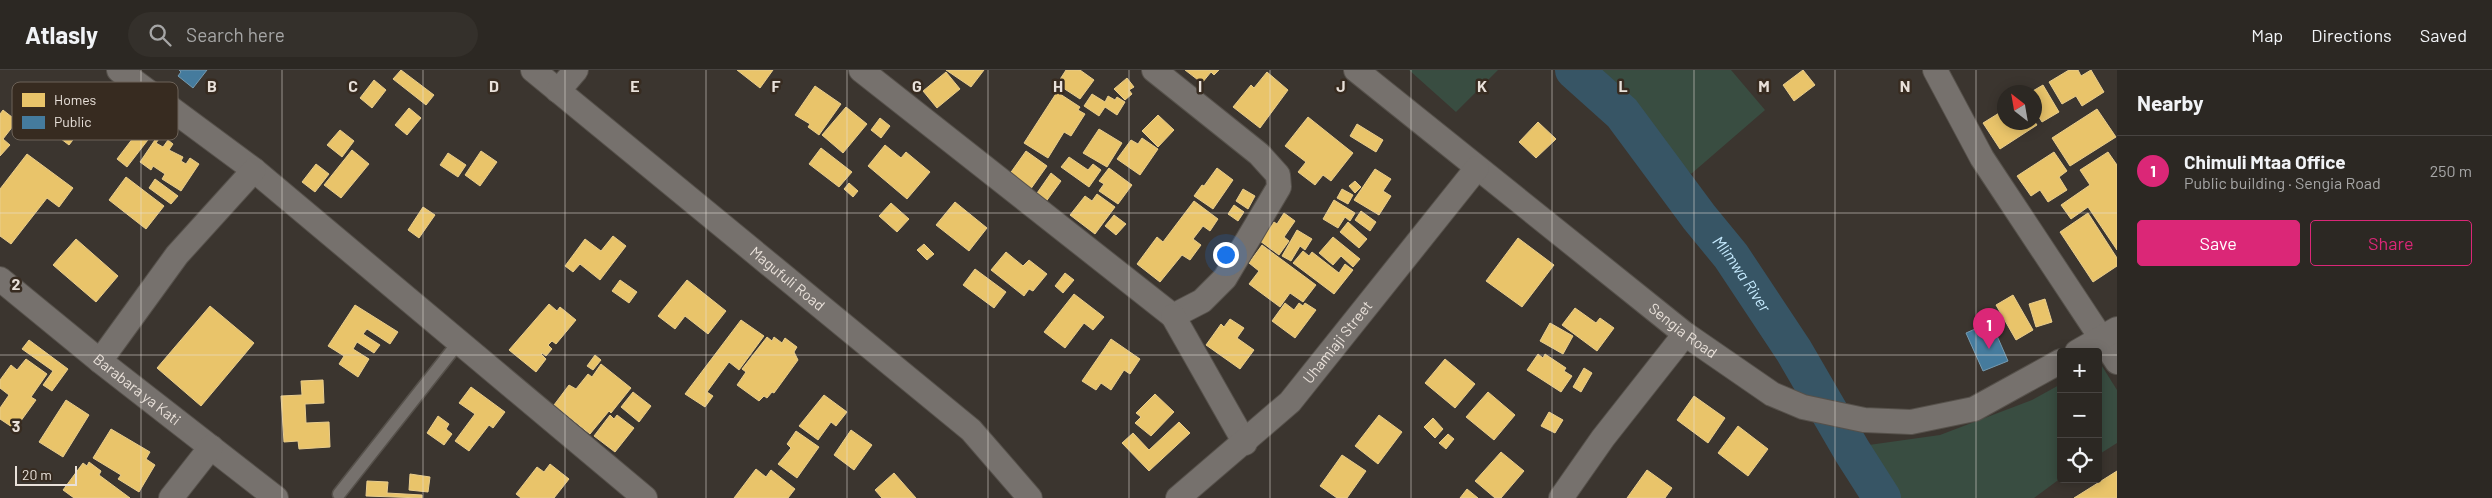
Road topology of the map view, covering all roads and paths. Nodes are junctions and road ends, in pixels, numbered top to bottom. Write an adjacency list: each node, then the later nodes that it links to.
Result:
1 (119, 70): 8 (street)
2 (533, 70): 9 (street, Magufuli Road)
3 (576, 70): 9 (street)
4 (861, 70): 14 (street)
5 (1154, 70): 14 (street)
6 (1356, 70): 11 (street, Sengia Road)
7 (1935, 70): 15 (street)
8 (135, 82)
9 (558, 91): 28 (street, Magufuli Road)
10 (178, 114): 12 (street)
11 (1477, 168): 16 (street, Sengia Road); 22 (street, Uhamiaji Street)
12 (254, 170): 17 (street); 19 (street)
13 (0, 279): 19 (street, Barabara ya Kati)
14 (1173, 316): 22 (street)
15 (2109, 333): 18 (street); 20 (street)
16 (1685, 334): 21 (street, Sengia Road); 30 (street)
17 (460, 342): 24 (lane); 27 (street)
18 (2084, 348)
19 (100, 361): 23 (street, Barabara ya Kati)
20 (2117, 362)
21 (2057, 363)
22 (1245, 443): 29 (street, Uhamiaji Street)
23 (211, 447): 25 (street); 26 (street, Barabara ya Kati)
24 (339, 494)
25 (171, 498)
26 (276, 498)
27 (646, 498)
28 (1030, 498)
29 (1178, 498)
30 (1561, 498)

